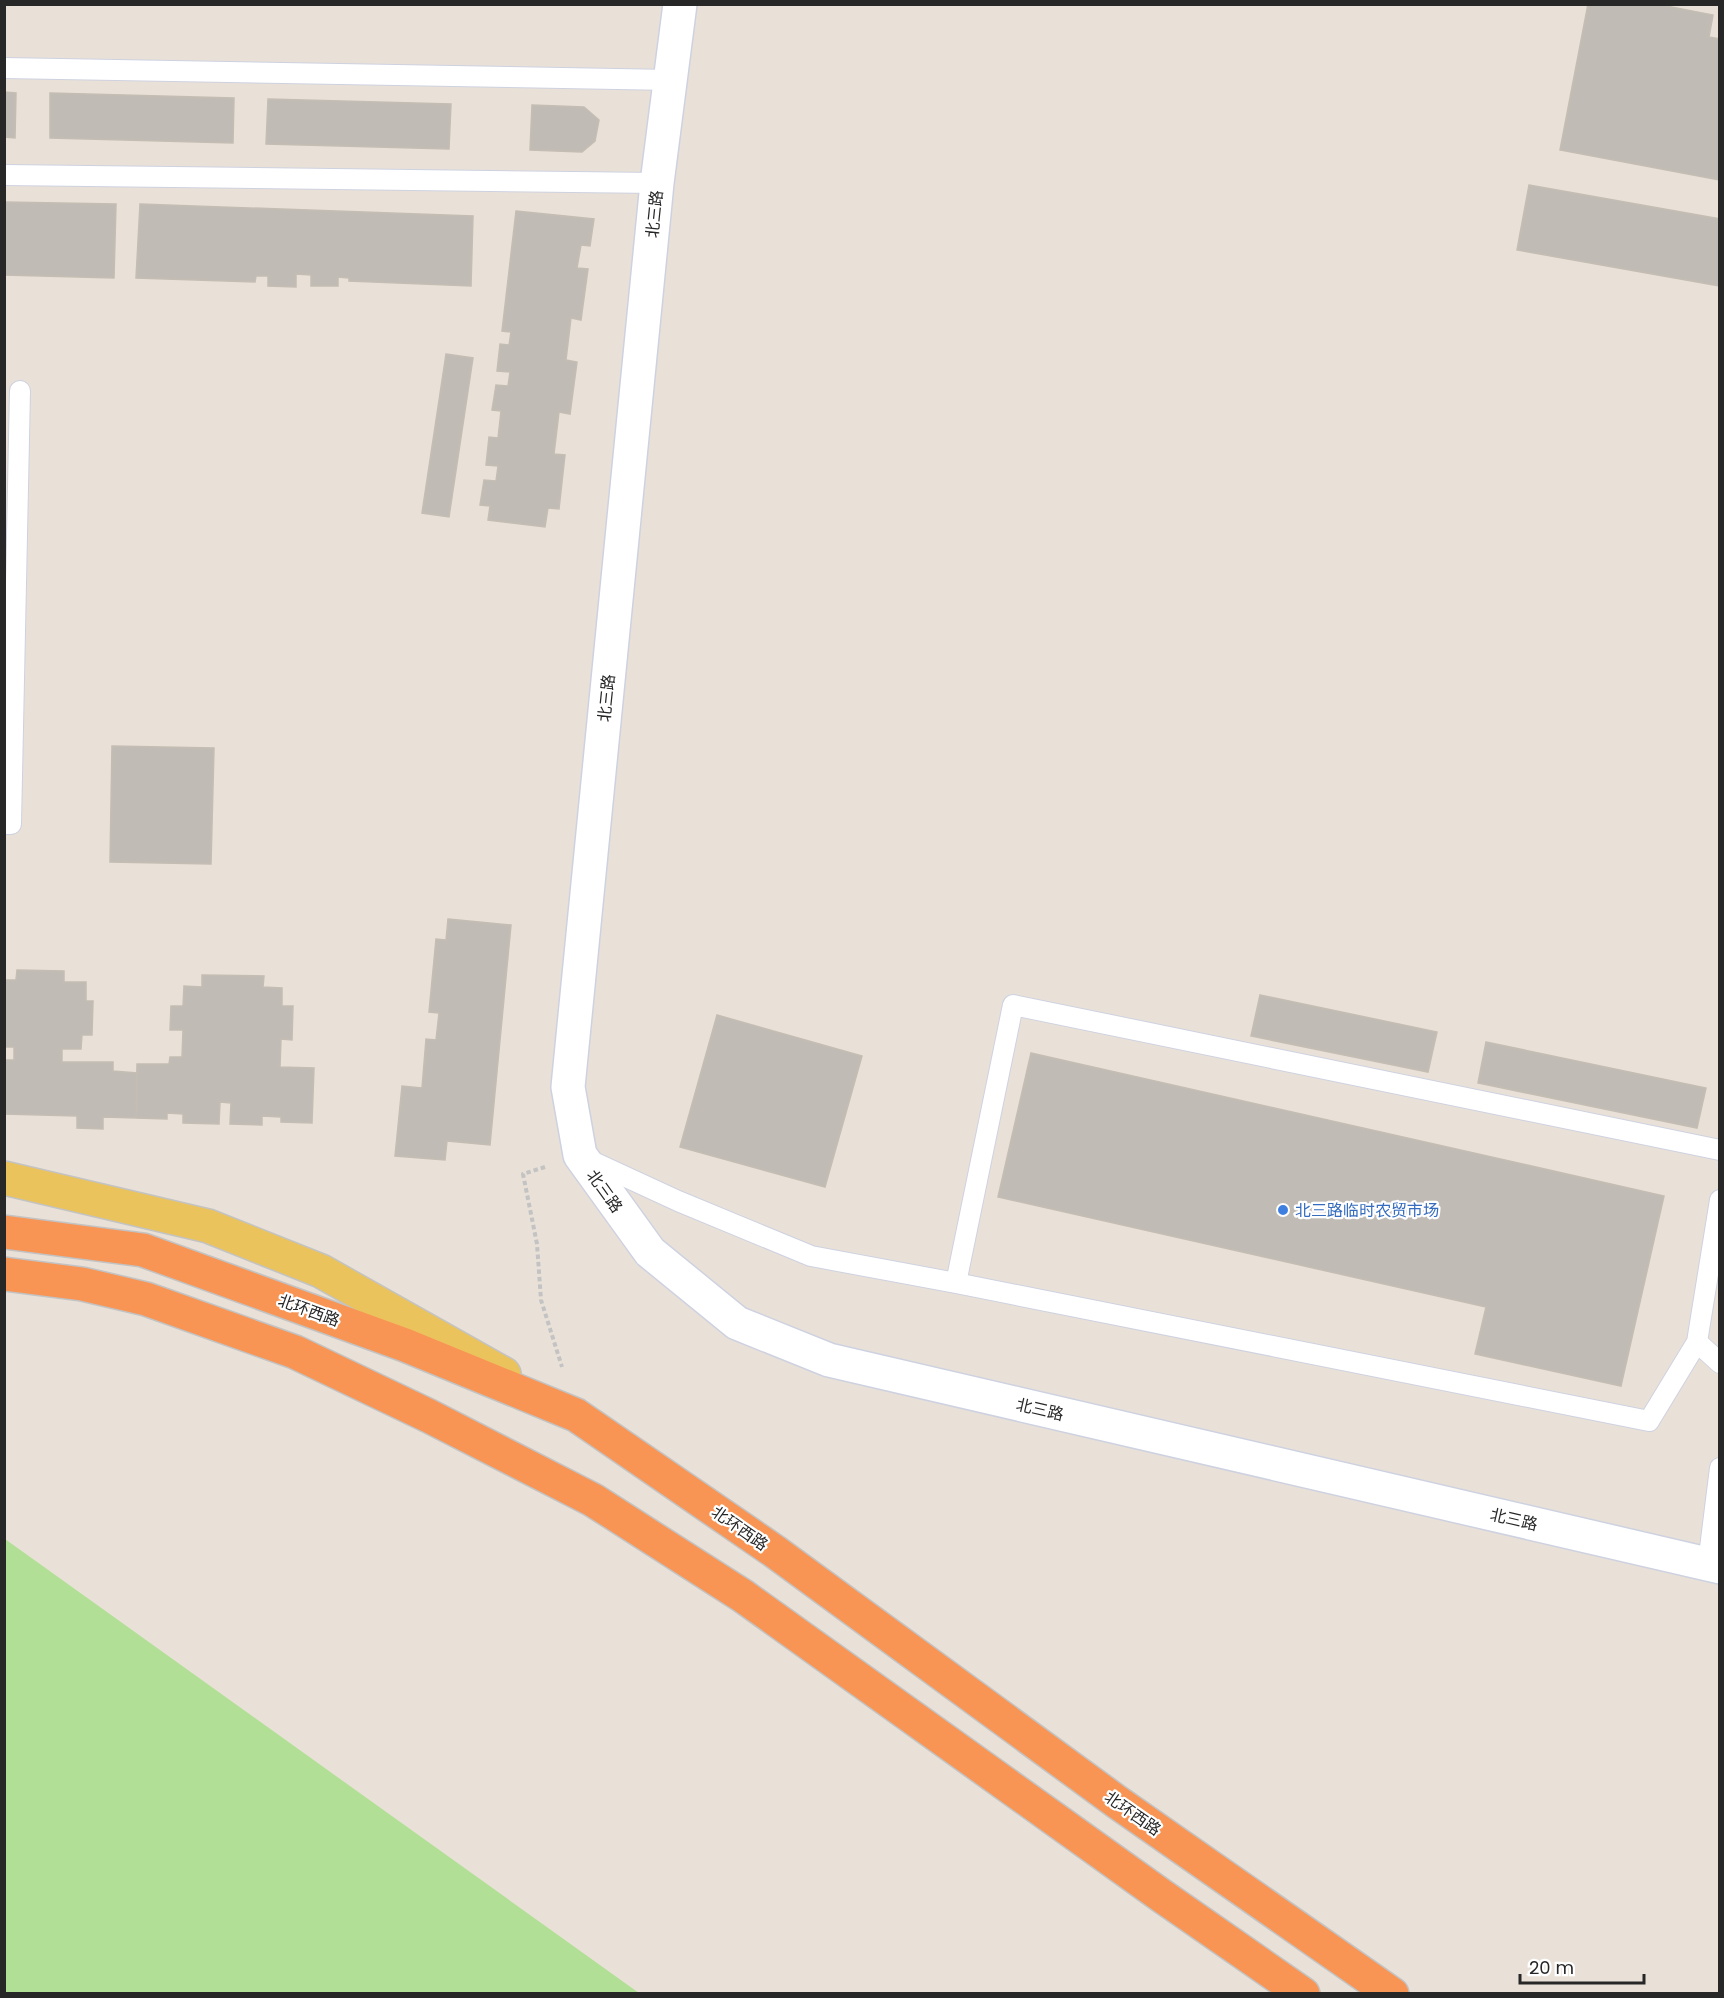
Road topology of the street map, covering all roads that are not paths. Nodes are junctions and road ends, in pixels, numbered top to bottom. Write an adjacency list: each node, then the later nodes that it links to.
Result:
1 (680, 4): 3 (street, 北三路)
2 (4, 68): 3 (lane)
3 (670, 80): 5 (street, 北三路)
4 (4, 175): 5 (lane)
5 (657, 183): 9 (street, 北三路)
6 (20, 392): 7 (lane)
7 (4, 824)
8 (1719, 1150): 14 (lane)
9 (580, 1155): 14 (lane); 21 (street, 北三路)
10 (4, 1178): 19 (main road)
11 (1719, 1200): 17 (lane)
12 (4, 1232): 19 (highway, 北环西路)
13 (4, 1275): 15 (highway)
14 (956, 1282): 17 (lane)
15 (82, 1284): 16 (main road); 22 (highway)
16 (4, 1291)
17 (1697, 1342): 18 (lane)
18 (1719, 1363)
19 (576, 1415): 23 (highway, 北环西路)
20 (1719, 1468): 21 (lane)
21 (1714, 1565)
22 (1303, 1994)
23 (1392, 1994)

